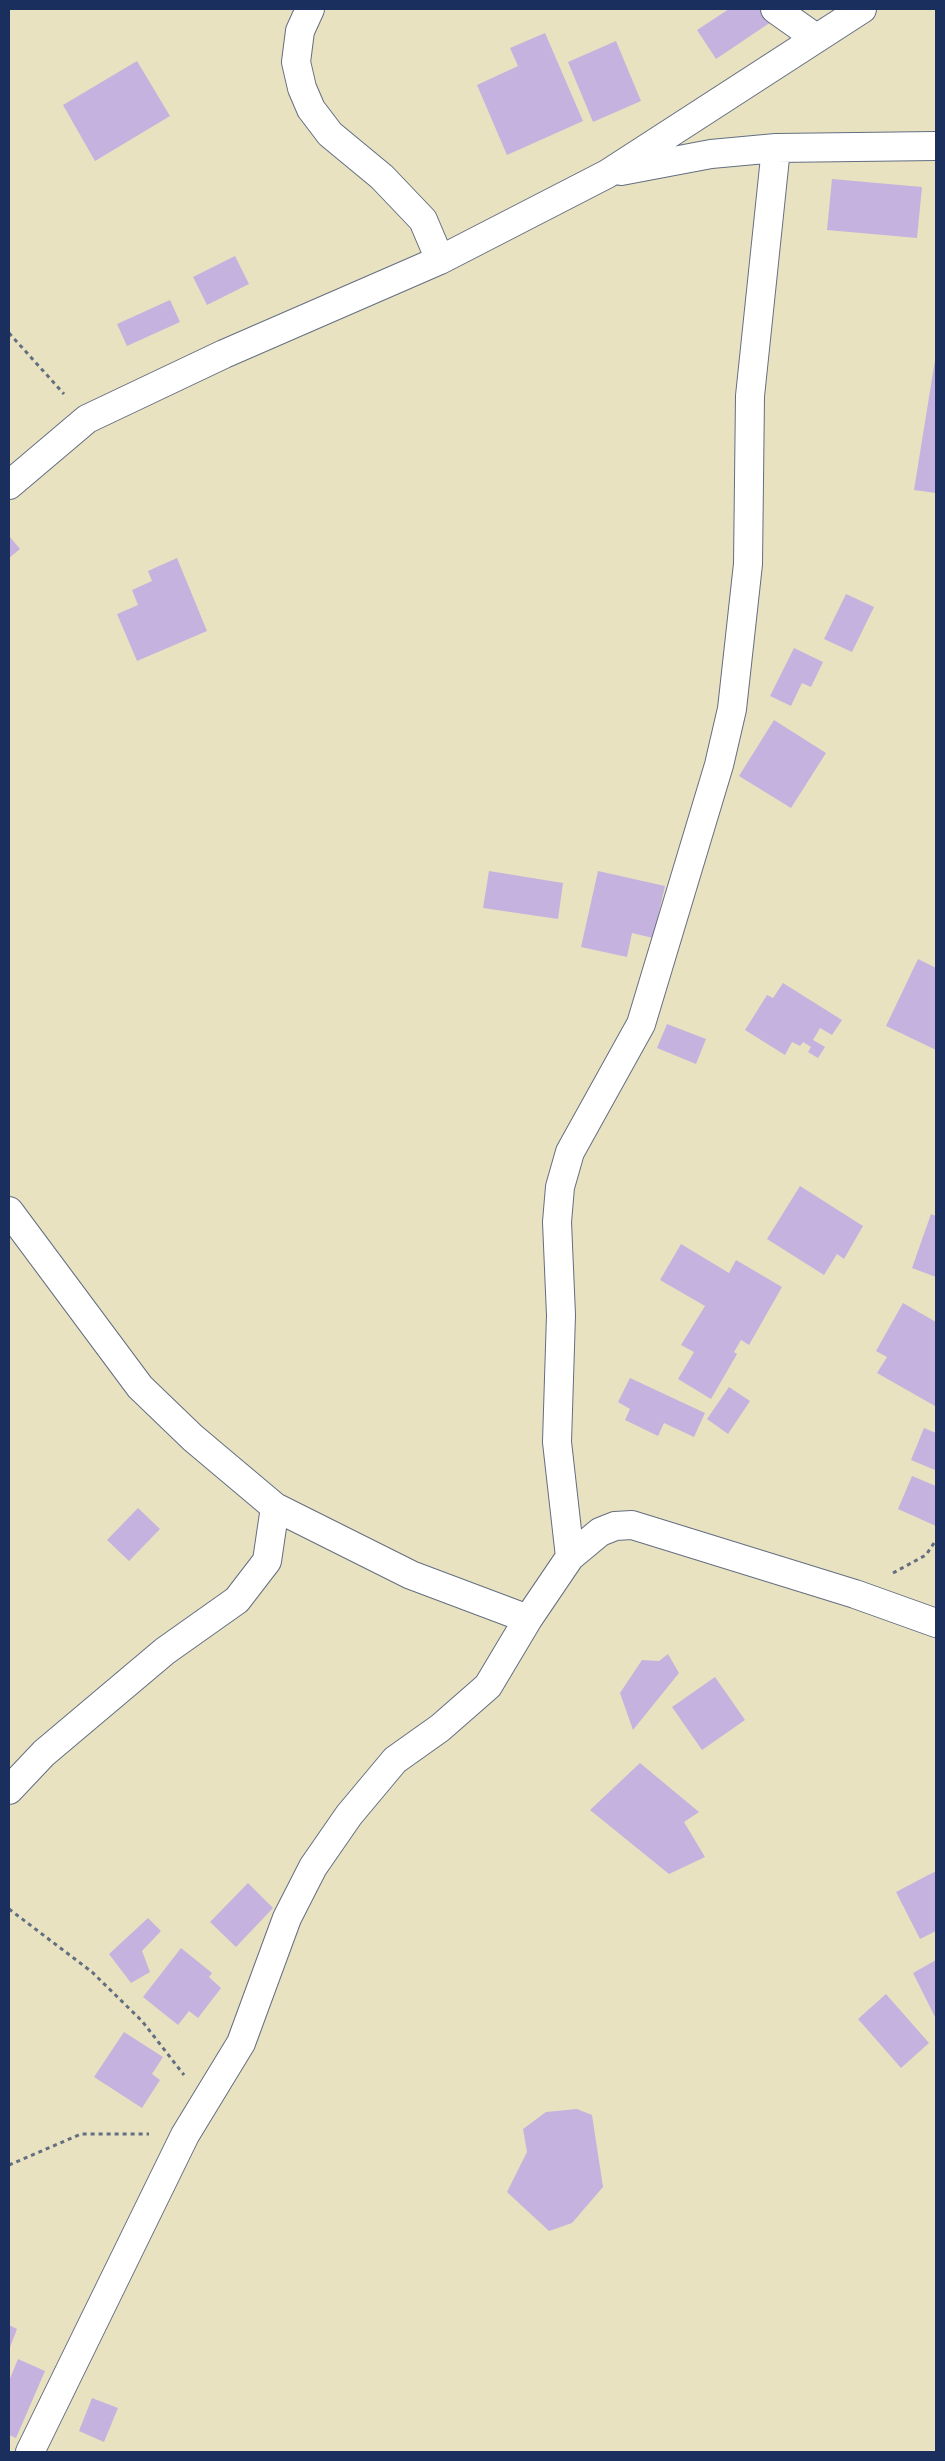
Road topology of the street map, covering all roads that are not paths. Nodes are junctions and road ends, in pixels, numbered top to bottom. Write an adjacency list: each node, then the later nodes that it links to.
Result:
1 (310, 9): 8 (street)
2 (775, 9): 4 (street)
3 (862, 9): 4 (street)
4 (816, 38): 7 (street)
5 (936, 146): 6 (street)
6 (776, 148): 7 (street); 12 (street)
7 (607, 174): 8 (street)
8 (440, 260): 9 (street)
9 (9, 485)
10 (9, 1211): 11 (street)
11 (275, 1507): 13 (street); 15 (street)
12 (570, 1557): 13 (street); 14 (street)
13 (528, 1619): 16 (street)
14 (936, 1623)
15 (9, 1790)
16 (30, 2452)

